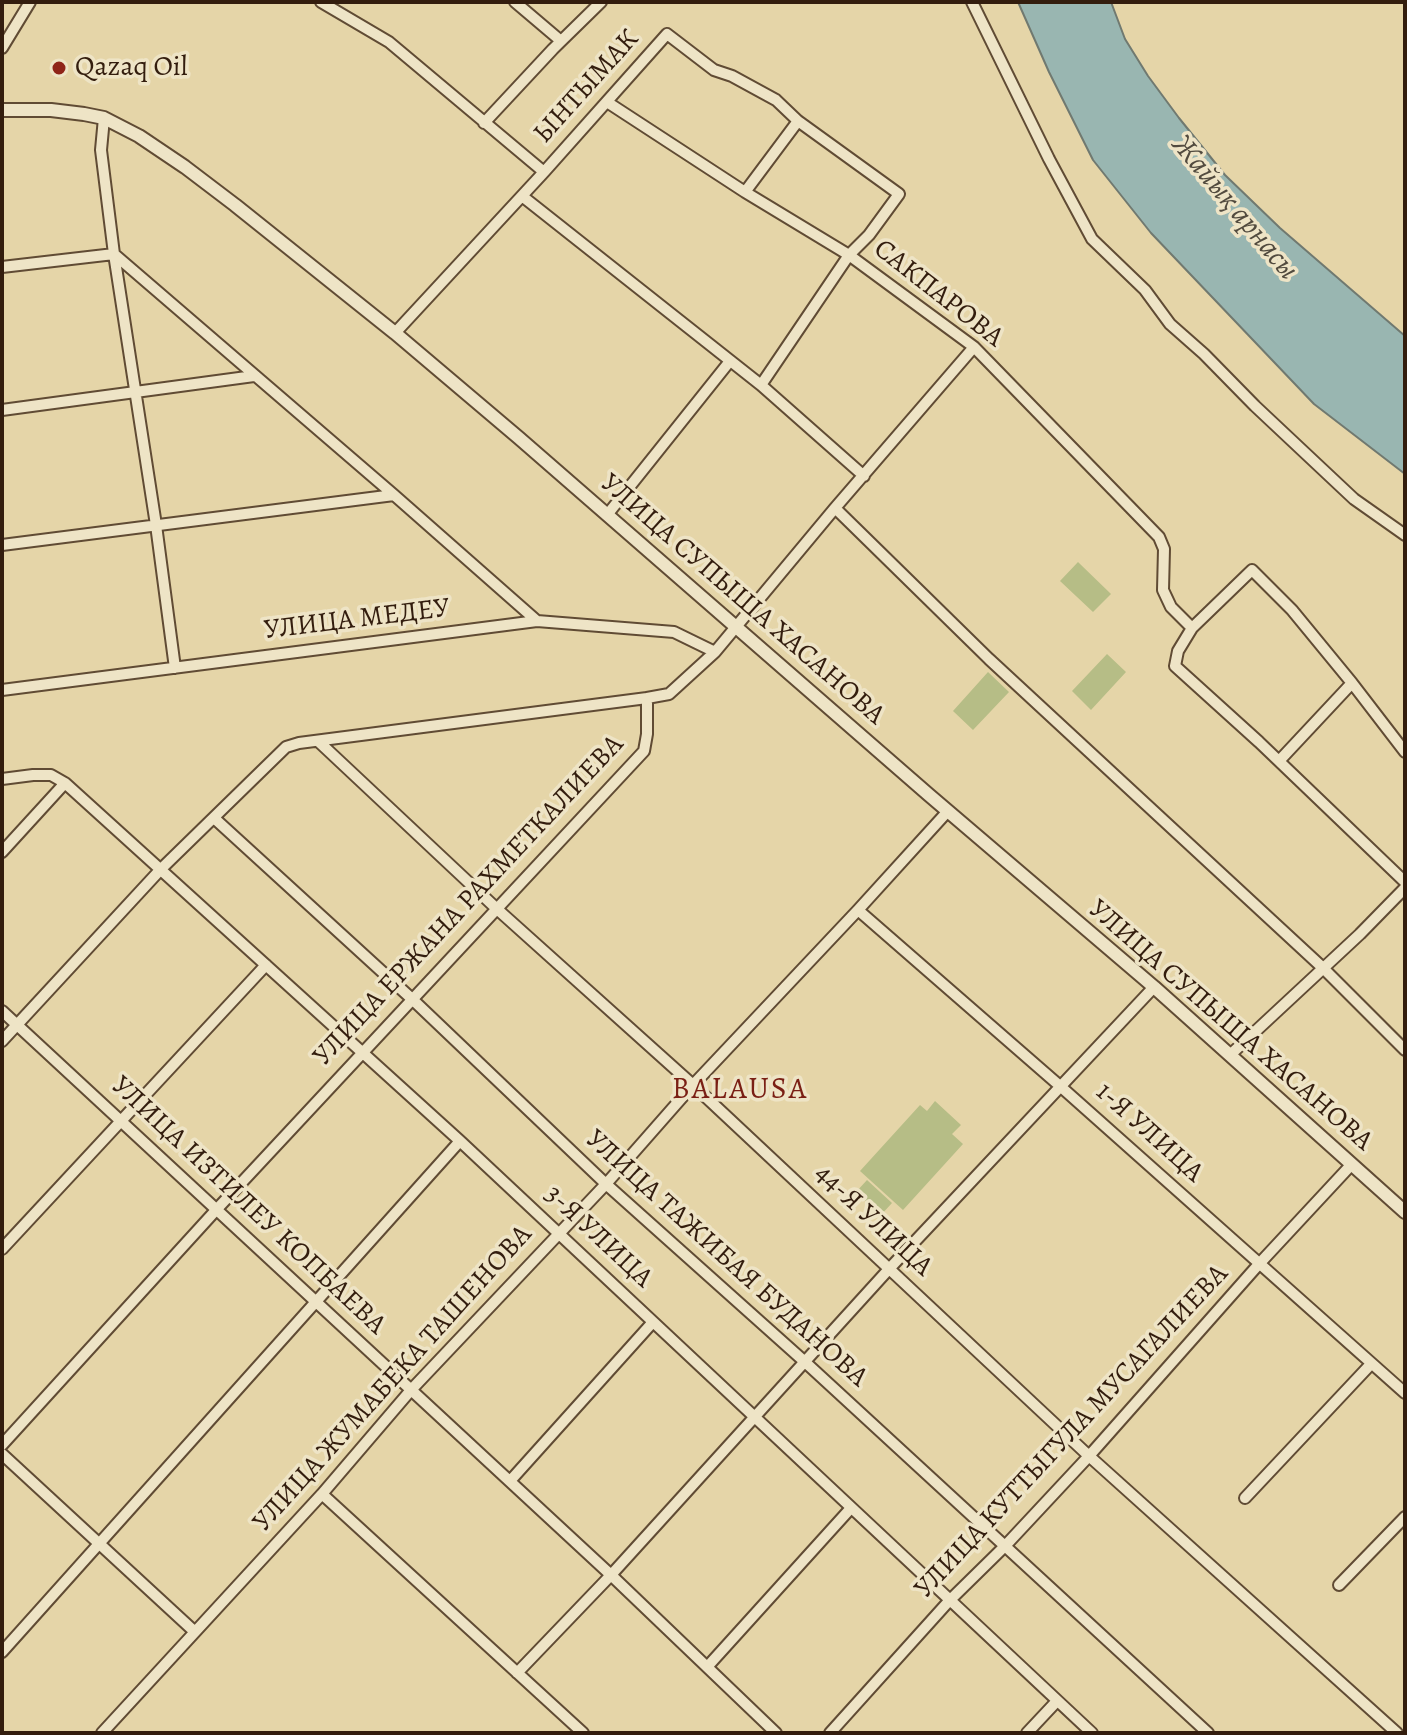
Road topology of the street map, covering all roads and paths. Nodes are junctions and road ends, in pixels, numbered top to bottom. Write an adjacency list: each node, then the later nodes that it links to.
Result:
1 (30, 2): 7 (street)
2 (321, 2): 12 (street)
3 (515, 2): 6 (street)
4 (601, 2): 6 (street)
5 (972, 2): 31 (street)
6 (561, 41): 12 (street)
7 (2, 48)
8 (607, 102): 11 (street, ЫНТЫМАК); 13 (street, ЫНТЫМАК); 14 (street, САКПАРОВА)
9 (2, 110): 10 (street, УЛИЦА СУПЫША ХАСАНОВА)
10 (104, 118): 16 (street); 19 (street, УЛИЦА СУПЫША ХАСАНОВА)
11 (798, 121): 14 (street); 17 (street, ЫНТЫМАК)
12 (484, 123): 13 (street)
13 (544, 172): 15 (street, ЫНТЫМАК)
14 (745, 192): 17 (street, САКПАРОВА)
15 (522, 196): 19 (street, ЫНТЫМАК); 21 (street)
16 (114, 254): 18 (street); 22 (street); 24 (street)
17 (849, 255): 20 (street, САКПАРОВА); 23 (street)
18 (2, 267)
19 (395, 333): 29 (street, УЛИЦА СУПЫША ХАСАНОВА)
20 (974, 347): 26 (street); 35 (street, САКПАРОВА)
21 (730, 361): 23 (street); 29 (street)
22 (254, 376): 24 (street); 27 (street)
23 (761, 385): 26 (street)
24 (136, 392): 25 (street); 30 (street)
25 (2, 410)
26 (864, 476): 28 (street)
27 (394, 495): 30 (street); 33 (street)
28 (835, 508): 34 (street); 54 (street)
29 (607, 515): 34 (street, УЛИЦА СУПЫША ХАСАНОВА)
30 (156, 525): 32 (street); 37 (street)
31 (1405, 535)
32 (2, 545)
33 (537, 621): 36 (street, УЛИЦА МЕДЕУ); 37 (street, УЛИЦА МЕДЕУ)
34 (735, 627): 36 (street); 46 (street, УЛИЦА СУПЫША ХАСАНОВА)
35 (1192, 628): 38 (street); 43 (street)
36 (715, 652): 40 (street)
37 (175, 668): 39 (street, УЛИЦА МЕДЕУ)
38 (1352, 683): 42 (street); 43 (street)
39 (2, 690)
40 (647, 698): 41 (street); 51 (street, УЛИЦА ЕРЖАНА РАХМЕТКАЛИЕВА)
41 (318, 741): 47 (street); 51 (street, 44-Я УЛИЦА)
42 (1405, 752)
43 (1279, 761): 50 (street)
44 (2, 779): 45 (street)
45 (65, 783): 48 (street); 49 (street, 3-Я УЛИЦА)
46 (948, 811): 52 (street, УЛИЦА ЖУМАБЕКА ТАШЕНОВА); 55 (street, УЛИЦА СУПЫША ХАСАНОВА)
47 (214, 818): 49 (street); 56 (street, УЛИЦА ТАЖИБАЯ БУДАНОВА)
48 (2, 852)
49 (161, 869): 53 (street, 3-Я УЛИЦА); 58 (street)
50 (1405, 885): 54 (street)
51 (497, 909): 56 (street, УЛИЦА ЕРЖАНА РАХМЕТКАЛИЕВА); 63 (street, 44-Я УЛИЦА)
52 (858, 910): 63 (street, УЛИЦА ЖУМАБЕКА ТАШЕНОВА); 64 (street, 1-Я УЛИЦА)
53 (266, 965): 61 (street, 3-Я УЛИЦА); 65 (street)
54 (1323, 968): 60 (street); 62 (street)
55 (1154, 987): 62 (street, УЛИЦА СУПЫША ХАСАНОВА); 64 (street)
56 (412, 999): 61 (street, УЛИЦА ЕРЖАНА РАХМЕТКАЛИЕВА); 68 (street, УЛИЦА ТАЖИБАЯ БУДАНОВА)
57 (2, 1011): 58 (street, УЛИЦА ИЗТИЛЕУ КОПБАЕВА)
58 (17, 1025): 59 (street); 65 (street, УЛИЦА ИЗТИЛЕУ КОПБАЕВА)
59 (2, 1041)
60 (1405, 1050)
61 (364, 1051): 66 (street, 3-Я УЛИЦА); 69 (street, УЛИЦА ЕРЖАНА РАХМЕТКАЛИЕВА)
62 (1230, 1055): 67 (street, УЛИЦА СУПЫША ХАСАНОВА)
63 (693, 1085): 68 (street, УЛИЦА ЖУМАБЕКА ТАШЕНОВА); 74 (street, 44-Я УЛИЦА)
64 (1060, 1086): 73 (street, 1-Я УЛИЦА); 74 (street)
65 (121, 1122): 69 (street, УЛИЦА ИЗТИЛЕУ КОПБАЕВА); 72 (street)
66 (460, 1141): 71 (street, 3-Я УЛИЦА); 75 (street)
67 (1352, 1164): 70 (street, УЛИЦА СУПЫША ХАСАНОВА); 73 (street, УЛИЦА КУТТЫГУЛА МУСАГАЛИЕВА)
68 (606, 1184): 71 (street, УЛИЦА ЖУМАБЕКА ТАШЕНОВА); 77 (street, УЛИЦА ТАЖИБАЯ БУДАНОВА)
69 (217, 1209): 75 (street, УЛИЦА ИЗТИЛЕУ КОПБАЕВА); 82 (street, УЛИЦА ЕРЖАНА РАХМЕТКАЛИЕВА)
70 (1405, 1212)
71 (559, 1233): 76 (street, 3-Я УЛИЦА); 79 (street, УЛИЦА ЖУМАБЕКА ТАШЕНОВА)
72 (2, 1249)
73 (1259, 1264): 78 (street, 1-Я УЛИЦА); 84 (street, УЛИЦА КУТТЫГУЛА МУСАГАЛИЕВА)
74 (889, 1269): 77 (street); 84 (street, 44-Я УЛИЦА)
75 (316, 1301): 79 (street, УЛИЦА ИЗТИЛЕУ КОПБАЕВА); 90 (street)
76 (653, 1322): 81 (street, 3-Я УЛИЦА); 85 (street)
77 (805, 1362): 81 (street); 91 (street, УЛИЦА ТАЖИБАЯ БУДАНОВА)
78 (1371, 1364): 80 (street, 1-Я УЛИЦА); 87 (street)
79 (411, 1390): 85 (street, УЛИЦА ИЗТИЛЕУ КОПБАЕВА); 86 (street, УЛИЦА ЖУМАБЕКА ТАШЕНОВА)
80 (1405, 1393)
81 (754, 1417): 88 (street, 3-Я УЛИЦА); 92 (street)
82 (2, 1445)
83 (2, 1454): 90 (street)
84 (1089, 1456): 91 (street, УЛИЦА КУТТЫГУЛА МУСАГАЛИЕВА); 108 (street, 44-Я УЛИЦА)
85 (510, 1481): 92 (street, УЛИЦА ИЗТИЛЕУ КОПБАЕВА)
86 (322, 1494): 95 (street, УЛИЦА ЖУМАБЕКА ТАШЕНОВА); 98 (street)
87 (1245, 1498)
88 (851, 1508): 94 (street, 3-Я УЛИЦА); 97 (street)
89 (1405, 1517): 93 (street)
90 (99, 1543): 95 (street); 96 (street)
91 (1005, 1546): 94 (street, УЛИЦА КУТТЫГУЛА МУСАГАЛИЕВА); 107 (street, УЛИЦА ТАЖИБАЯ БУДАНОВА)
92 (611, 1575): 97 (street, УЛИЦА ИЗТИЛЕУ КОПБАЕВА); 98 (street)
93 (1339, 1585)
94 (949, 1601): 99 (street, 3-Я УЛИЦА); 104 (street, УЛИЦА КУТТЫГУЛА МУСАГАЛИЕВА)
95 (195, 1632): 101 (street, УЛИЦА ЖУМАБЕКА ТАШЕНОВА)
96 (2, 1652)
97 (708, 1666): 103 (street, УЛИЦА ИЗТИЛЕУ КОПБАЕВА)
98 (517, 1673): 102 (street)
99 (1057, 1701): 105 (street); 106 (street, 3-Я УЛИЦА)
100 (1405, 1724): 108 (street)
101 (102, 1733)
102 (583, 1733)
103 (776, 1733)
104 (830, 1733)
105 (1027, 1733)
106 (1092, 1733)
107 (1208, 1733)
108 (1397, 1733)

